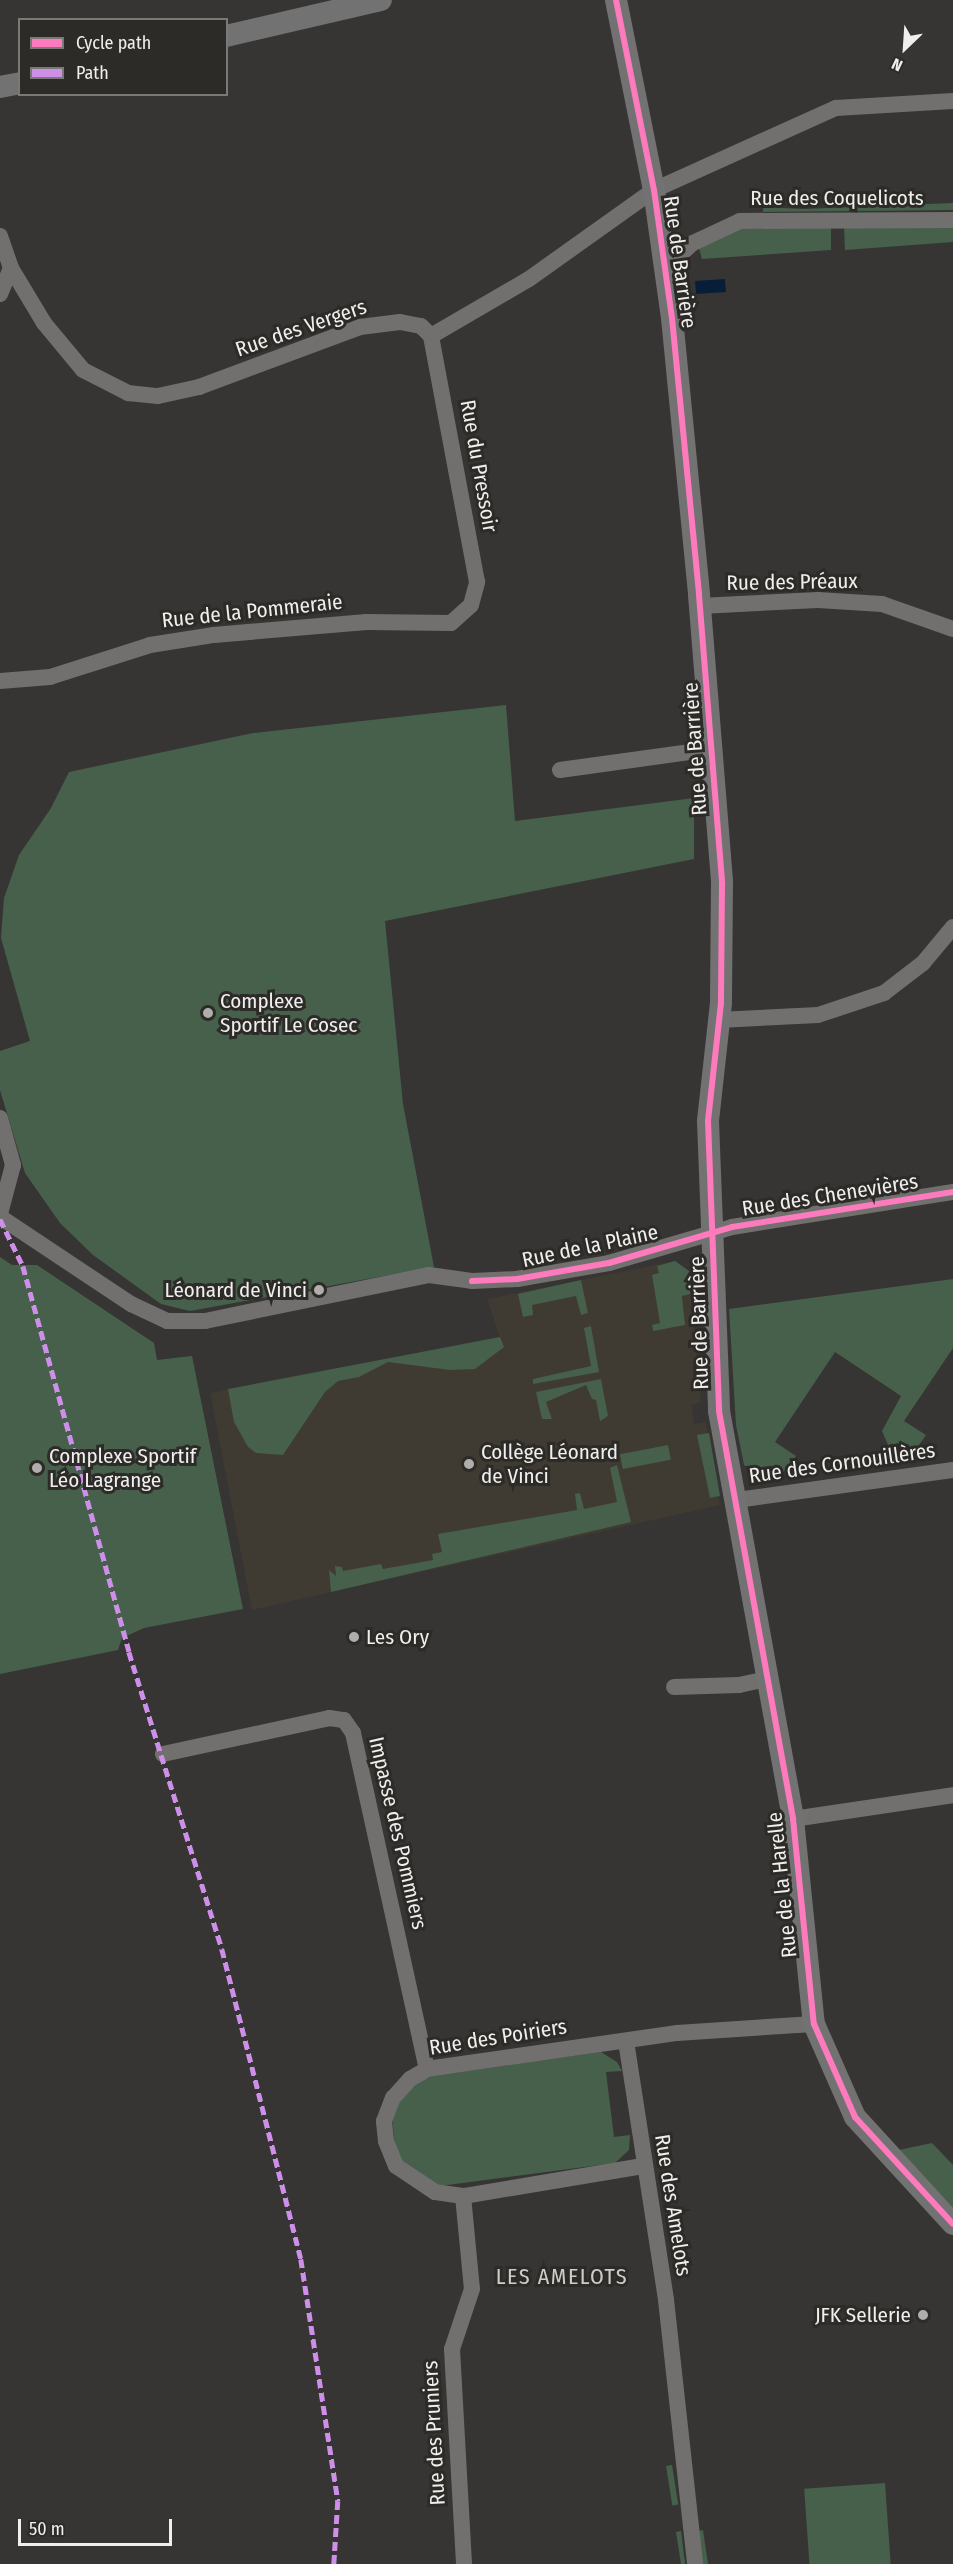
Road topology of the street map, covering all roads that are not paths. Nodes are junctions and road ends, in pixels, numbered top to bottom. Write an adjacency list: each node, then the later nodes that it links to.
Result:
1 (381, 0): 3 (street)
2 (616, 0): 7 (street, Rue de Barrière)
3 (228, 36)
4 (18, 83): 5 (street)
5 (0, 87)
6 (953, 101): 7 (street)
7 (654, 190): 11 (street, Rue de Barrière); 13 (street)
8 (953, 220): 11 (street, Rue des Coquelicots)
9 (0, 236): 10 (street, Rue des Vergers)
10 (11, 268): 12 (street); 13 (street, Rue des Vergers)
11 (664, 268): 15 (street, Rue de Barrière)
12 (0, 294)
13 (431, 336): 14 (street, Rue du Pressoir)
14 (471, 605): 17 (street, Rue de la Pommeraie)
15 (700, 606): 16 (street, Rue des Préaux); 18 (street, Rue de Barrière)
16 (953, 629)
17 (0, 681)
18 (711, 749): 19 (street); 21 (street, Rue de Barrière)
19 (560, 770)
20 (953, 927): 21 (street)
21 (718, 1020): 25 (street, Rue de Barrière)
22 (0, 1118): 24 (street)
23 (953, 1192): 25 (street, Rue des Chenevières)
24 (0, 1216): 25 (street, Rue de la Plaine)
25 (713, 1235): 27 (street, Rue de Barrière)
26 (953, 1470): 27 (street, Rue des Cornouillères)
27 (737, 1500): 28 (street, Rue de la Harelle)
28 (768, 1679): 29 (street); 32 (street, Rue de la Harelle)
29 (674, 1687)
30 (163, 1754): 35 (street, Impasse des Pommiers)
31 (953, 1795): 32 (street)
32 (793, 1819): 33 (street, Rue de la Harelle)
33 (814, 2024): 34 (street); 38 (street, Rue de la Harelle)
34 (626, 2041): 35 (street, Rue des Poiriers); 36 (street, Rue des Amelots)
35 (427, 2068): 37 (street, Rue des Poiriers)
36 (643, 2166): 37 (street, Rue des Poiriers); 40 (street, Rue des Amelots)
37 (463, 2196): 39 (street, Rue des Pruniers)
38 (953, 2224)
39 (464, 2564)
40 (695, 2564)

